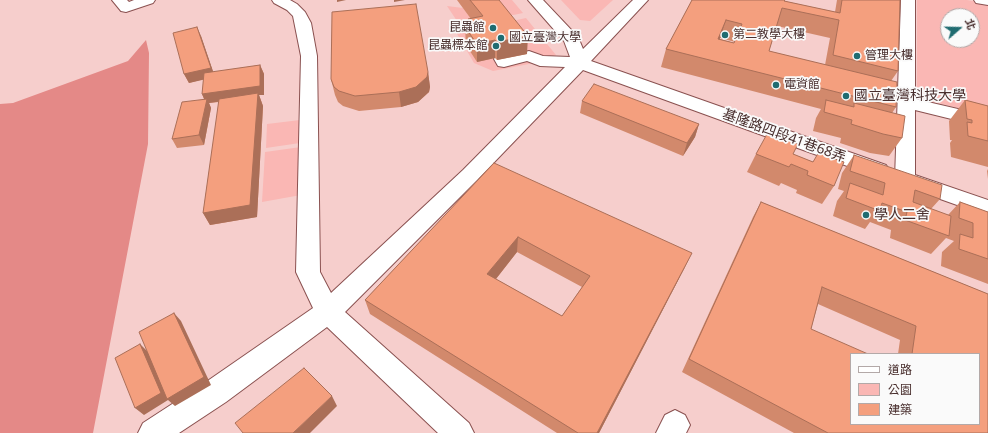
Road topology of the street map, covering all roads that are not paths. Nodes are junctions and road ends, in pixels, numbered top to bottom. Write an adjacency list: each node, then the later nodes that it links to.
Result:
1 (119, 0): 2 (street)
2 (148, 0)
3 (279, 0): 15 (street)
4 (535, 0): 10 (street)
5 (641, 0): 10 (street)
6 (908, 0): 11 (street)
7 (981, 0): 8 (street)
8 (988, 1)
9 (502, 60): 10 (street, 基隆路四段41巷68弄)
10 (580, 63): 13 (street, 基隆路四段41巷68弄); 15 (street)
11 (906, 102): 12 (street); 13 (street)
12 (988, 122)
13 (905, 179): 14 (street, 基隆路四段41巷68弄)
14 (988, 208)
15 (328, 312): 16 (street); 17 (street)
16 (153, 433)
17 (459, 433)

